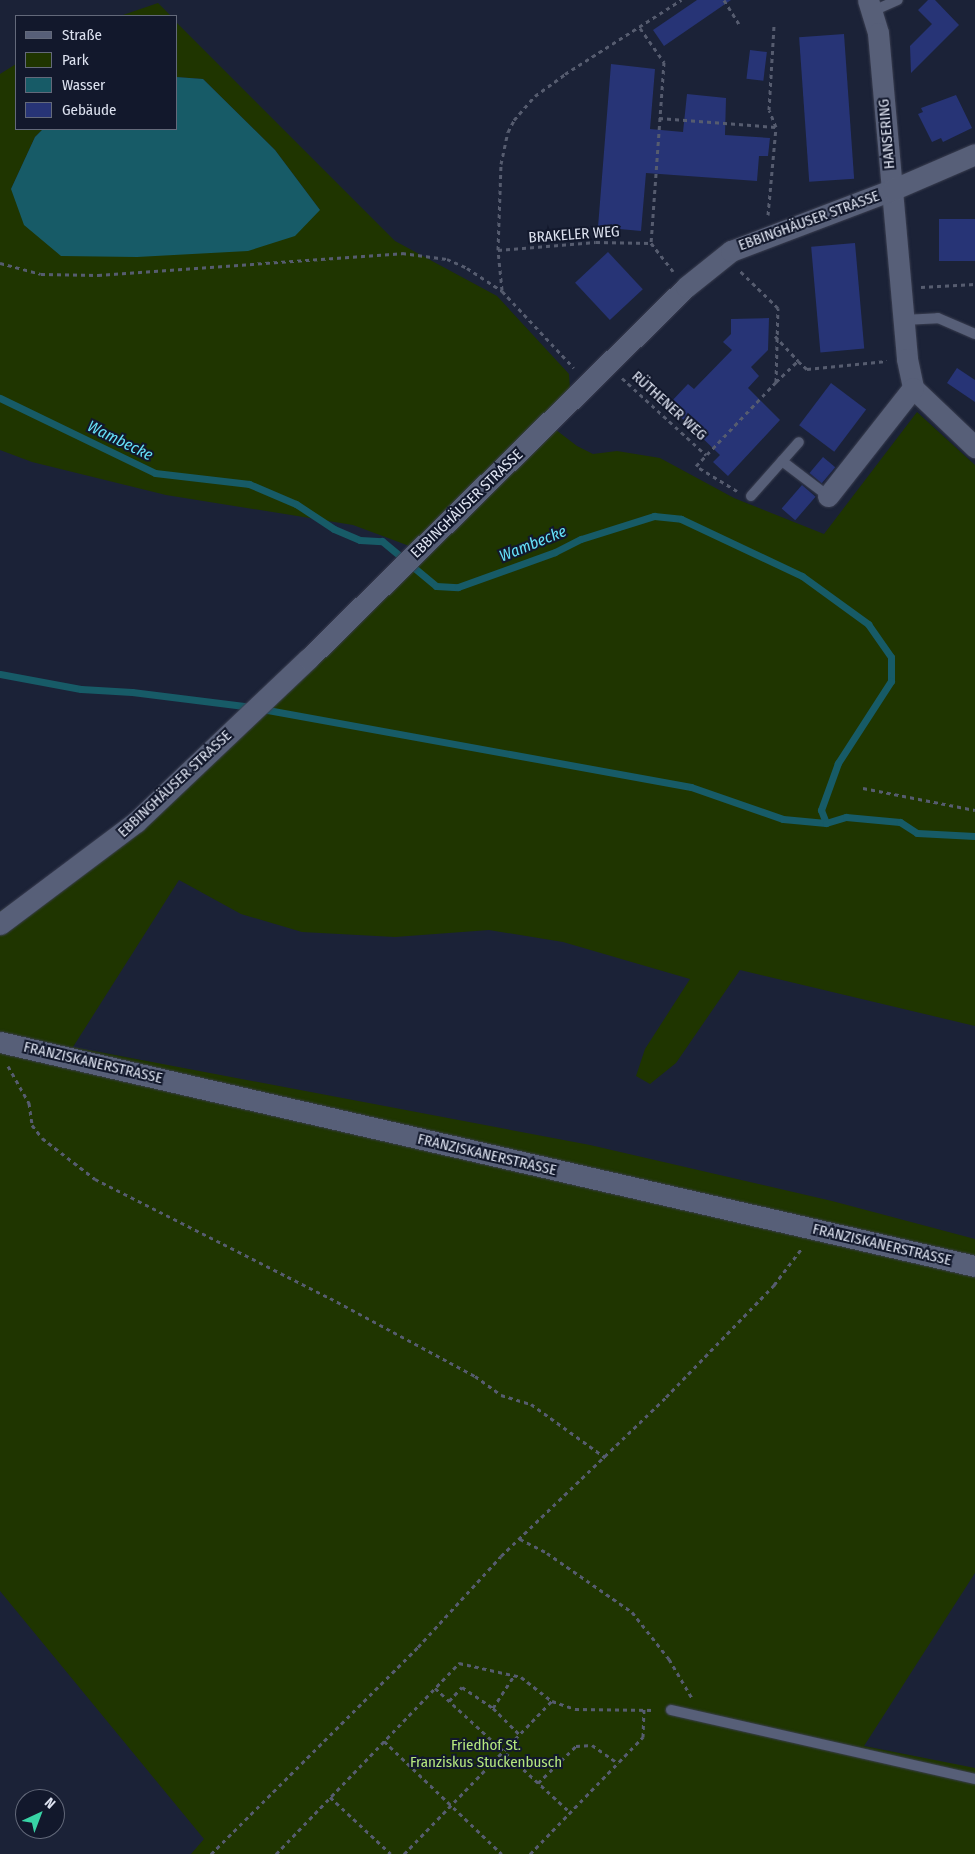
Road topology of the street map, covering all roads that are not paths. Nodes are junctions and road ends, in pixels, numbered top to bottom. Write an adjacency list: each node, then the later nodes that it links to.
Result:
1 (898, 0): 2 (lane)
2 (871, 5): 4 (street, HANSERING)
3 (975, 154): 4 (street, EBBINGHÄUSER STRASSE)
4 (892, 190): 5 (street, HANSERING); 13 (street, EBBINGHÄUSER STRASSE)
5 (903, 320): 6 (lane); 7 (street, HANSERING)
6 (975, 334)
7 (913, 388): 9 (street); 12 (street)
8 (799, 442): 10 (lane)
9 (975, 447)
10 (782, 461): 11 (lane); 12 (lane)
11 (750, 496)
12 (828, 496)
13 (0, 924)
14 (2, 1051): 15 (street, FRANZISKANERSTRASSE)
15 (975, 1266)
16 (671, 1710): 17 (lane)
17 (975, 1779)

